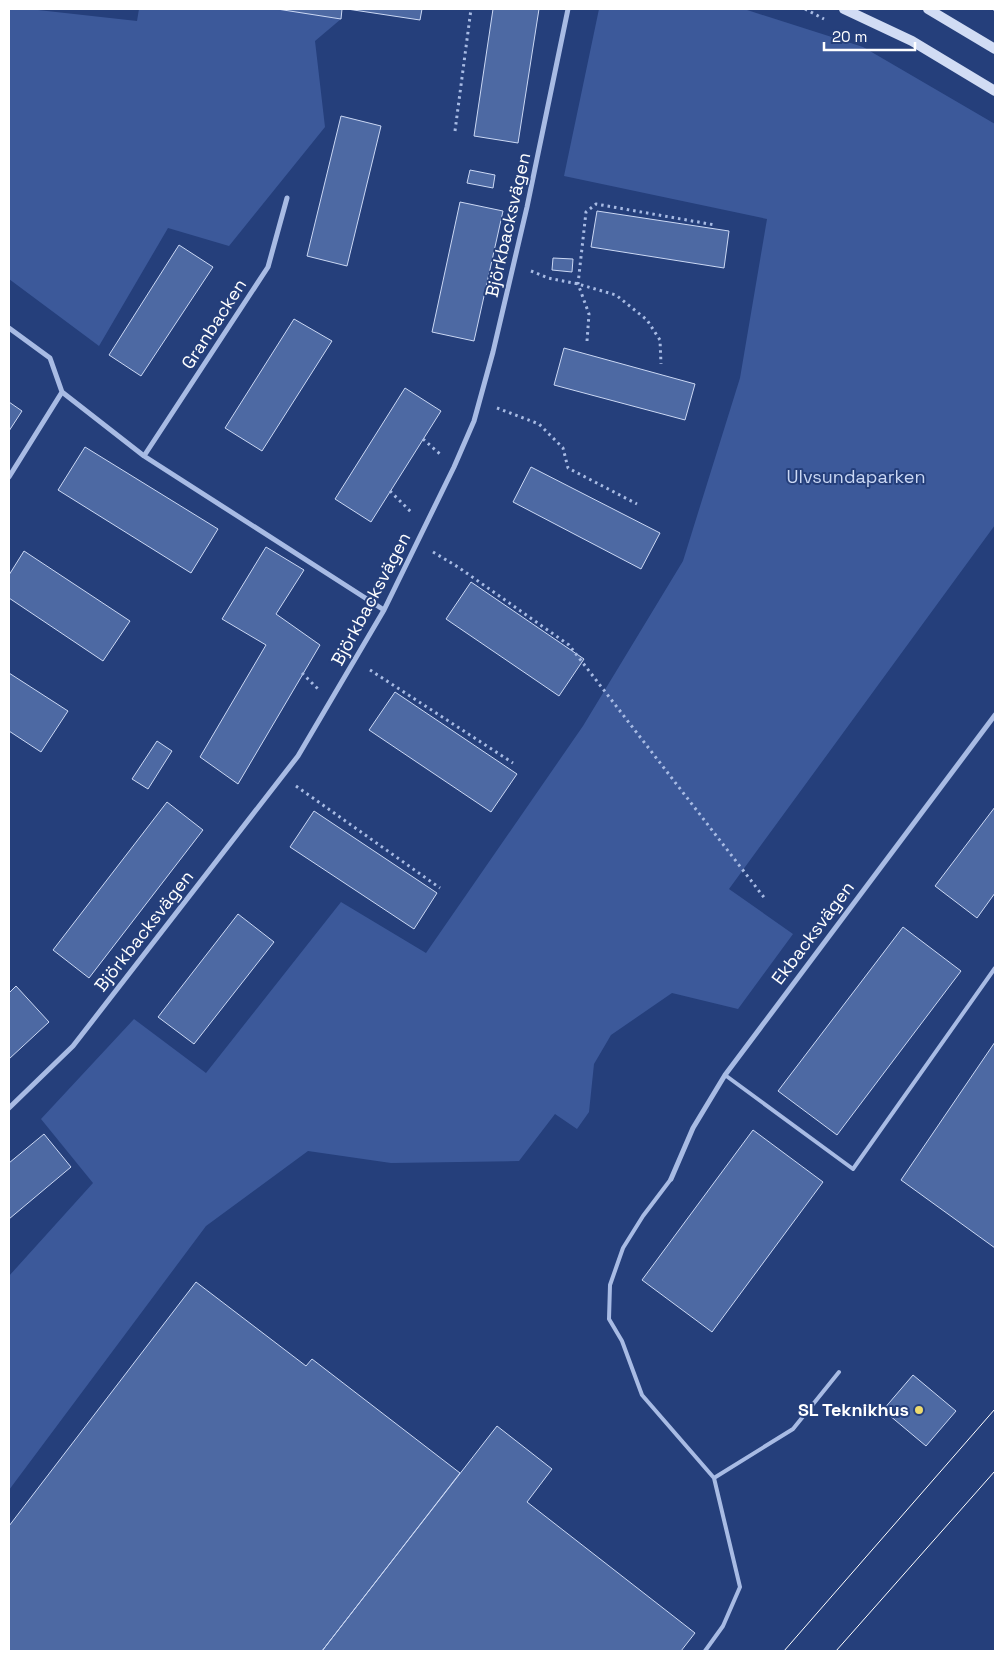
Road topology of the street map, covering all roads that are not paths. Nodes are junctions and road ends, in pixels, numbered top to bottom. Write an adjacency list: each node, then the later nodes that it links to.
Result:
1 (568, 9): 11 (street, Björkbacksvägen)
2 (844, 9): 5 (main road)
3 (928, 9): 4 (main road)
4 (995, 49)
5 (995, 91)
6 (287, 198): 9 (street, Granbacken)
7 (9, 328): 8 (street)
8 (62, 392): 9 (street); 10 (street)
9 (144, 456): 11 (street)
10 (9, 477)
11 (384, 610): 15 (street, Björkbacksvägen)
12 (995, 715): 14 (street, Ekbacksvägen)
13 (995, 968): 14 (lane)
14 (725, 1075): 16 (street, Ekbacksvägen)
15 (9, 1108)
16 (671, 1179): 18 (lane)
17 (839, 1372): 18 (lane)
18 (714, 1478): 19 (lane)
19 (705, 1651)

